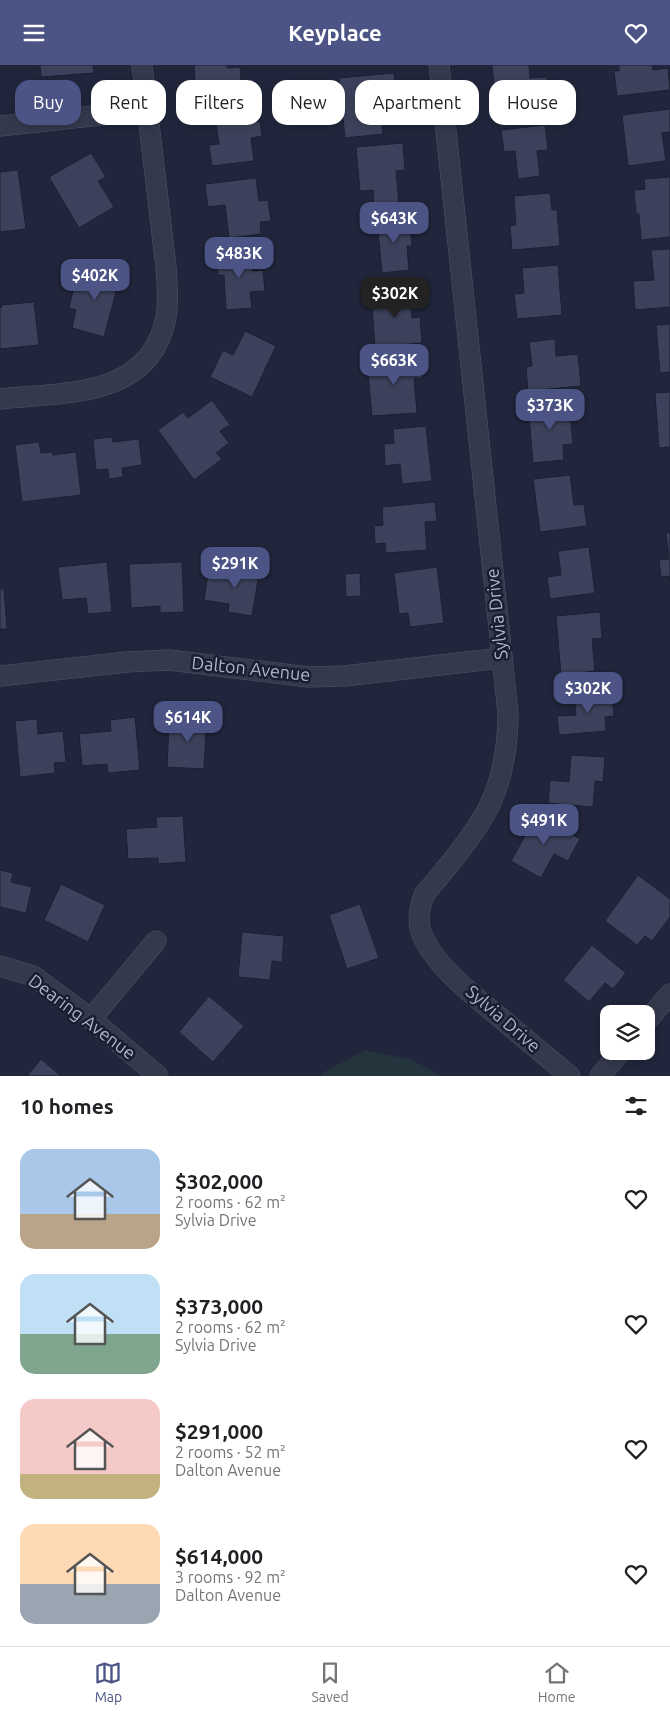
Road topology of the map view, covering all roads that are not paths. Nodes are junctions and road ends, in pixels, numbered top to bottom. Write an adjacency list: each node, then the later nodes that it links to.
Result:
1 (142, 65): 3 (street)
2 (439, 65): 8 (street, Sylvia Drive)
3 (144, 80)
4 (91, 116): 6 (street)
5 (149, 125): 7 (street)
6 (0, 126)
7 (0, 399)
8 (502, 658): 9 (street, Dalton Avenue); 17 (street, Sylvia Drive)
9 (0, 676)
10 (156, 941): 14 (street)
11 (0, 966): 14 (street, Dearing Avenue)
12 (670, 994): 13 (street)
13 (655, 1012)
14 (91, 1019): 16 (street, Dearing Avenue)
15 (614, 1060): 18 (street)
16 (158, 1076)
17 (570, 1076)
18 (600, 1076)

